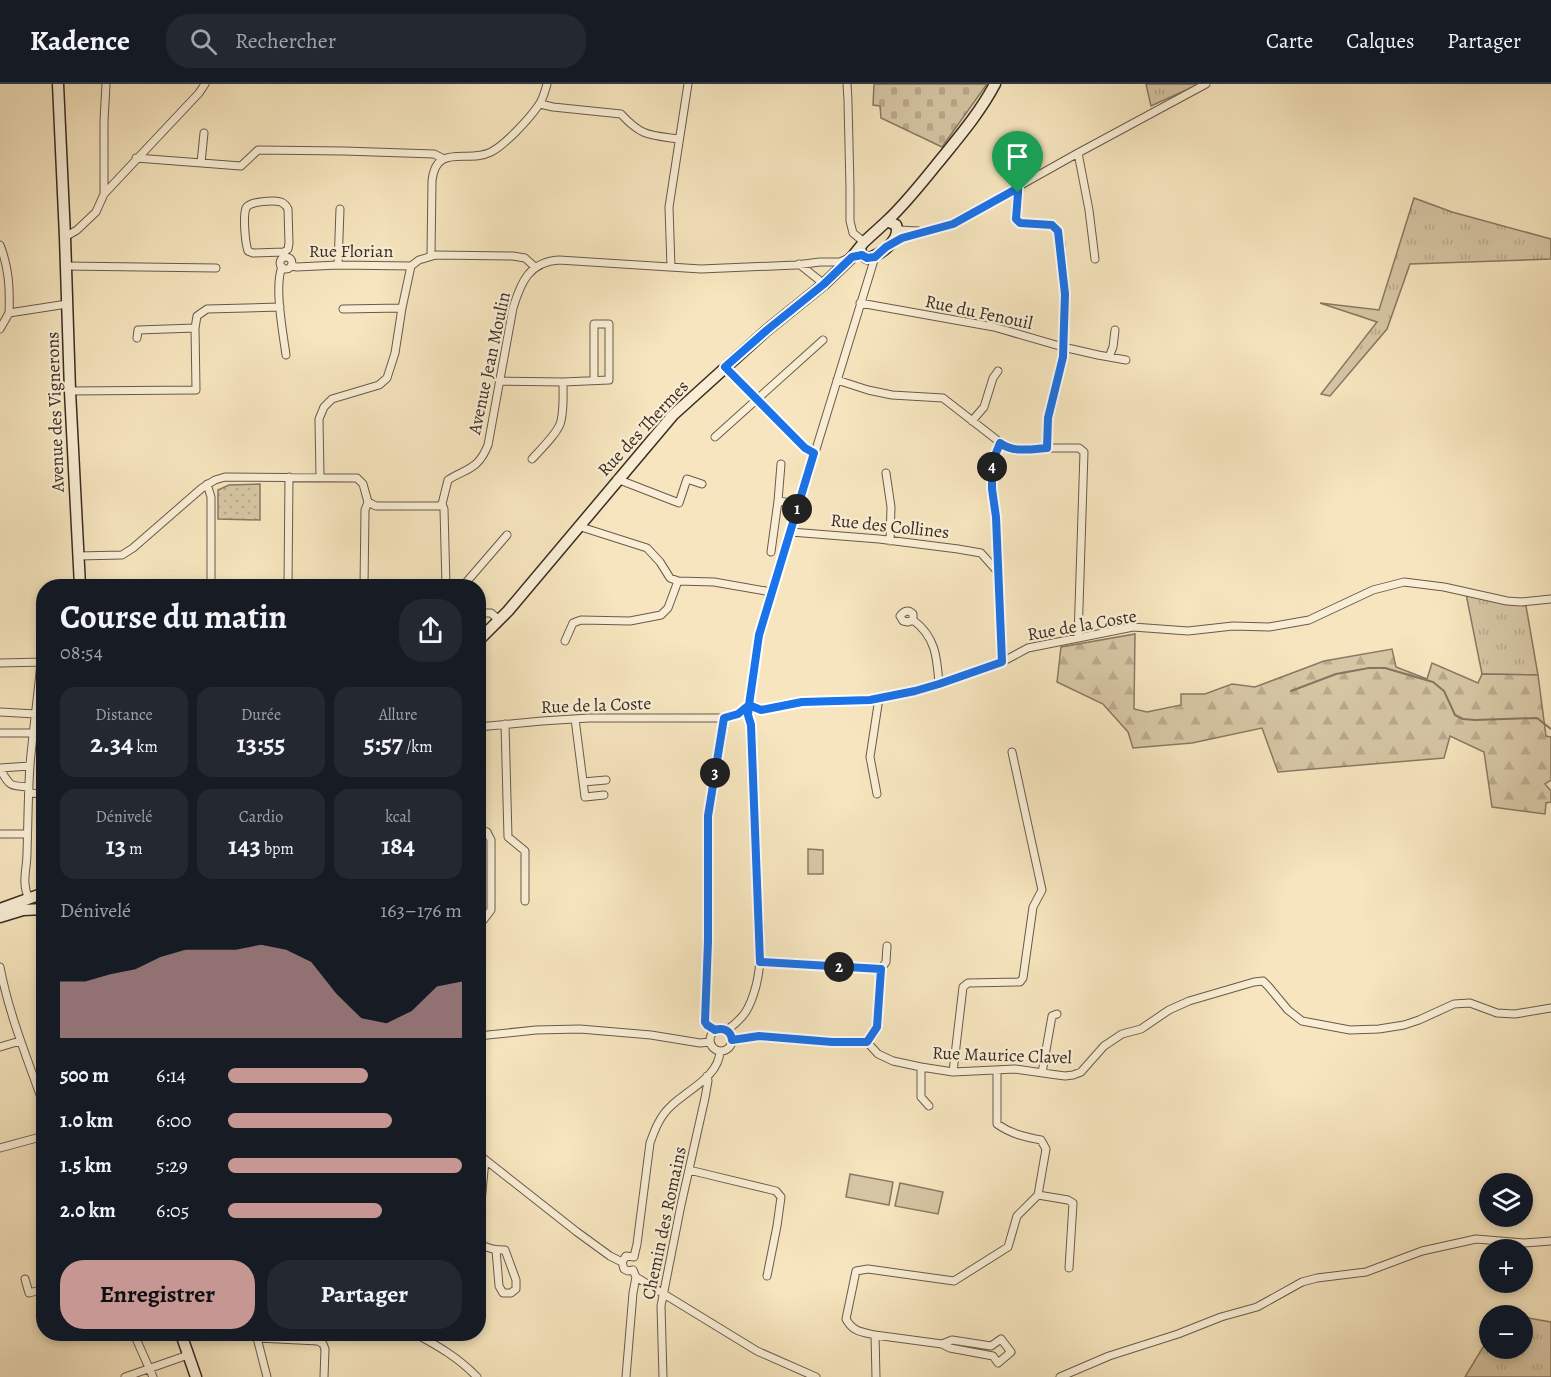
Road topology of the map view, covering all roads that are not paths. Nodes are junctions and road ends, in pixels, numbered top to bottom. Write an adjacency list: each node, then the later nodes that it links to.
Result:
1 (58, 84): 21 (main road, Avenue des Vignerons)
2 (106, 84): 17 (street)
3 (205, 84): 14 (street)
4 (548, 84): 9 (street)
5 (688, 84): 11 (street)
6 (848, 84): 24 (street)
7 (995, 84): 19 (main road)
8 (1204, 85): 12 (street)
9 (540, 104): 11 (street); 13 (street)
10 (204, 133): 15 (street)
11 (679, 139): 35 (street)
12 (1078, 153): 16 (street); 27 (street)
13 (442, 158): 15 (street); 26 (street)
14 (136, 159): 15 (street); 17 (street)
15 (201, 163)
16 (1018, 188): 20 (street); 49 (street)
17 (104, 194): 21 (street)
18 (339, 209): 29 (street)
19 (894, 226): 20 (street); 22 (main road); 24 (main road)
20 (930, 231): 22 (street)
21 (65, 237): 30 (main road, Avenue des Vignerons)
22 (893, 242): 24 (main road)
23 (0, 245): 43 (street)
24 (863, 253): 28 (street); 37 (main road, Rue des Thermes); 38 (street)
25 (285, 255): 25 (street, Rue Florian); 31 (street); 33 (street)
26 (431, 255): 32 (street); 34 (street)
27 (1095, 259)
28 (799, 264): 35 (street); 37 (street)
29 (338, 265): 31 (street, Rue Florian); 32 (street, Rue Florian)
30 (66, 266): 36 (street); 39 (main road, Avenue des Vignerons)
31 (291, 266): 33 (street)
32 (411, 266): 41 (street)
33 (282, 267): 40 (street)
34 (535, 267): 35 (street); 57 (street, Avenue Jean Moulin)
35 (671, 267)
36 (216, 268)
37 (824, 284): 53 (main road, Rue des Thermes)
38 (860, 303): 49 (street, Rue du Fenouil); 56 (street)
39 (67, 304): 43 (street); 59 (main road, Avenue des Vignerons)
40 (280, 307): 44 (street); 50 (street)
41 (402, 308): 42 (street); 70 (street)
42 (343, 309)
43 (9, 313): 45 (street)
44 (195, 328): 47 (street); 59 (street)
45 (0, 329)
46 (1115, 330): 51 (street)
47 (137, 338)
48 (823, 340): 60 (street)
49 (1063, 347): 51 (street, Rue du Fenouil); 64 (street)
50 (286, 355)
51 (1109, 357): 52 (street, Rue du Fenouil)
52 (1126, 360)
53 (725, 367): 60 (street); 71 (main road, Rue des Thermes)
54 (998, 371): 61 (street)
55 (594, 380): 55 (street); 58 (street)
56 (837, 380): 61 (street); 65 (street)
57 (499, 381): 58 (street); 76 (street, Avenue Jean Moulin)
58 (563, 382): 66 (street)
59 (70, 391): 84 (main road, Avenue des Vignerons)
60 (757, 398): 62 (street); 65 (street)
61 (972, 421): 63 (street)
62 (715, 437)
63 (1000, 443): 64 (street); 83 (street)
64 (1047, 448): 100 (street)
65 (814, 453): 77 (street)
66 (532, 459)
67 (781, 464): 74 (street)
68 (886, 473): 81 (street)
69 (290, 477): 70 (street); 72 (street); 89 (street)
70 (320, 477): 75 (street)
71 (617, 479): 73 (street); 78 (main road, Rue des Thermes)
72 (207, 484): 84 (street); 88 (street)
73 (702, 484)
74 (778, 501): 77 (street); 82 (street)
75 (368, 502): 76 (street); 90 (street)
76 (442, 504): 91 (street)
77 (798, 504): 79 (street)
78 (578, 526): 93 (street); 97 (main road, Rue des Thermes)
79 (791, 532): 81 (street, Rue des Collines); 94 (street)
80 (507, 535): 92 (street)
81 (890, 540): 85 (street, Rue des Collines)
82 (771, 552)
83 (997, 553): 85 (street); 86 (street)
84 (78, 556): 87 (main road, Avenue des Vignerons)
85 (985, 557): 86 (street)
86 (997, 571): 103 (street)
87 (80, 579)
88 (212, 579)
89 (288, 579)
90 (364, 579)
91 (446, 579)
92 (469, 579)
93 (678, 581): 94 (street); 101 (street)
94 (771, 591): 107 (street)
95 (1551, 599): 100 (street, Rue de la Coste)
96 (486, 613): 97 (street)
97 (499, 620): 99 (main road, Rue des Thermes)
98 (913, 620): 105 (street)
99 (486, 634)
100 (1078, 638): 103 (street, Rue de la Coste)
101 (565, 641)
102 (36, 662): 104 (street)
103 (1002, 662): 105 (street, Rue de la Coste)
104 (0, 663)
105 (939, 684): 106 (street, Rue de la Coste)
106 (879, 698): 107 (street, Rue de la Coste); 123 (street)
107 (749, 705): 110 (street, Rue de la Coste); 137 (street)
108 (0, 712): 109 (street)
109 (36, 714): 114 (street)
110 (724, 718): 111 (street, Rue de la Coste); 142 (street)
111 (575, 719): 112 (street, Rue de la Coste); 120 (street)
112 (506, 724): 113 (street, Rue de la Coste); 130 (street)
113 (486, 726)
114 (34, 733): 115 (street); 117 (street)
115 (0, 734)
116 (1012, 752): 153 (street)
117 (30, 766): 118 (street); 121 (street)
118 (0, 769): 121 (street)
119 (606, 780): 120 (street)
120 (583, 782): 124 (street)
121 (29, 790): 122 (street); 127 (street)
122 (36, 792)
123 (877, 794)
124 (603, 795)
125 (486, 832): 134 (street)
126 (0, 834): 127 (street)
127 (27, 834): 129 (street)
128 (36, 896): 129 (main road)
129 (29, 899): 131 (main road); 132 (main road)
130 (525, 901)
131 (36, 905)
132 (0, 909)
133 (36, 909): 135 (main road)
134 (486, 916)
135 (0, 917)
136 (887, 946): 139 (street)
137 (760, 962): 139 (street); 143 (street)
138 (0, 967): 146 (street)
139 (881, 969): 148 (street)
140 (1551, 1008): 154 (street, Rue Maurice Clavel)
141 (1057, 1014): 154 (street)
142 (715, 1030): 143 (street); 147 (street)
143 (727, 1030): 145 (street)
144 (486, 1035): 147 (street)
145 (732, 1040): 148 (street); 150 (street)
146 (20, 1041): 149 (street); 156 (street)
147 (710, 1042): 150 (street)
148 (867, 1042): 151 (street, Rue Maurice Clavel)
149 (0, 1047)
150 (720, 1051): 155 (street)
151 (921, 1067): 153 (street, Rue Maurice Clavel); 157 (street)
152 (997, 1070): 153 (street, Rue Maurice Clavel); 154 (street, Rue Maurice Clavel); 162 (street)
153 (953, 1072)
154 (1042, 1073)
155 (707, 1076): 161 (street, Chemin des Romains); 166 (street)
156 (36, 1084)
157 (929, 1106)
158 (36, 1138): 159 (street)
159 (0, 1148)
160 (486, 1161): 167 (street)
161 (689, 1170): 170 (street); 173 (street, Chemin des Romains)
162 (1038, 1195): 168 (street); 174 (street)
163 (1551, 1241): 193 (street)
164 (486, 1247): 165 (street)
165 (496, 1251): 165 (street)
166 (634, 1257): 167 (street); 169 (street)
167 (621, 1262): 169 (street)
168 (1069, 1268)
169 (634, 1273): 173 (street); 189 (street)
170 (766, 1276)
171 (25, 1279): 172 (street)
172 (36, 1291)
173 (663, 1293): 190 (street, Chemin des Romains); 191 (street)
174 (875, 1335): 180 (street); 192 (street)
175 (137, 1341): 182 (street)
176 (183, 1341): 181 (main road)
177 (258, 1341): 186 (street)
178 (318, 1341): 187 (street)
179 (429, 1341): 188 (street)
180 (942, 1344): 180 (street)
181 (188, 1355): 182 (street); 185 (main road)
182 (149, 1369): 183 (street); 184 (street)
183 (124, 1377)
184 (153, 1377)
185 (196, 1377)
186 (267, 1377)
187 (324, 1377)
188 (477, 1377)
189 (626, 1377)
190 (663, 1377)
191 (816, 1377)
192 (876, 1377)
193 (1060, 1377)

